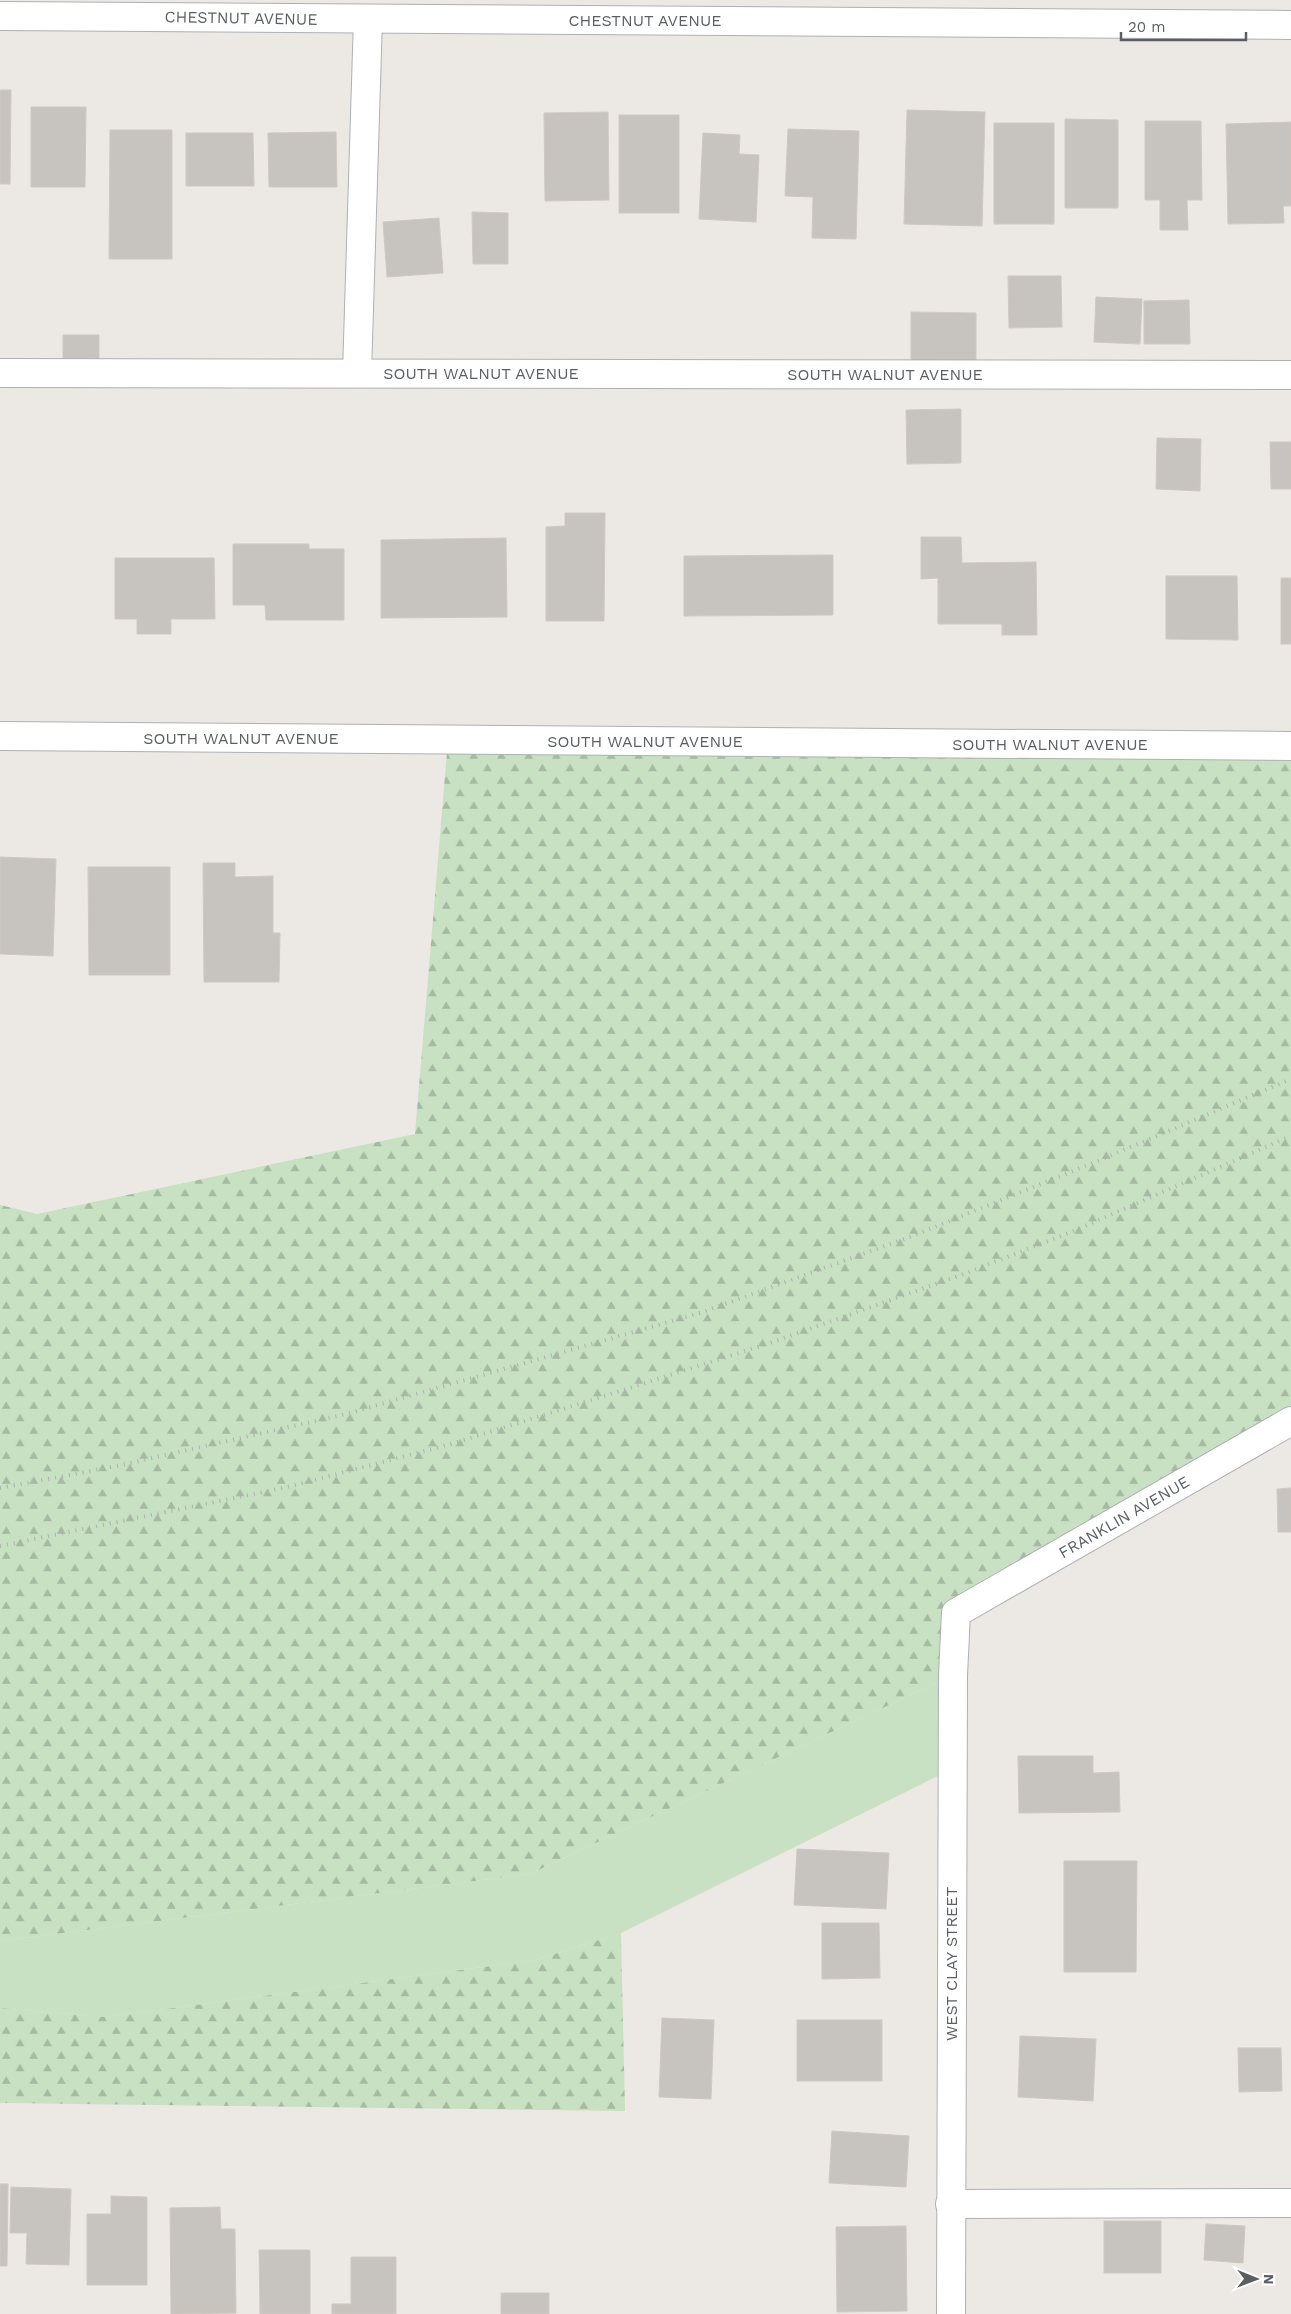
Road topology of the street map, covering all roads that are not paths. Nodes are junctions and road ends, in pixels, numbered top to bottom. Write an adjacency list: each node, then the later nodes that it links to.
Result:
1 (397, 10): 2 (street, CHESTNUT AVENUE); 4 (street, CHESTNUT AVENUE)
2 (962, 11): 5 (street, CHESTNUT AVENUE)
3 (0, 16): 4 (street, CHESTNUT AVENUE)
4 (368, 19): 7 (street)
5 (1291, 25)
6 (0, 373): 7 (street, SOUTH WALNUT AVENUE)
7 (357, 373): 8 (street, SOUTH WALNUT AVENUE)
8 (1291, 375)
9 (0, 736): 10 (street, SOUTH WALNUT AVENUE)
10 (1291, 746)
11 (1291, 1420): 12 (street, FRANKLIN AVENUE)
12 (956, 1613): 14 (street, WEST CLAY STREET)
13 (1291, 2203): 14 (street)
14 (950, 2204): 15 (street, WEST CLAY STREET)
15 (951, 2314)

